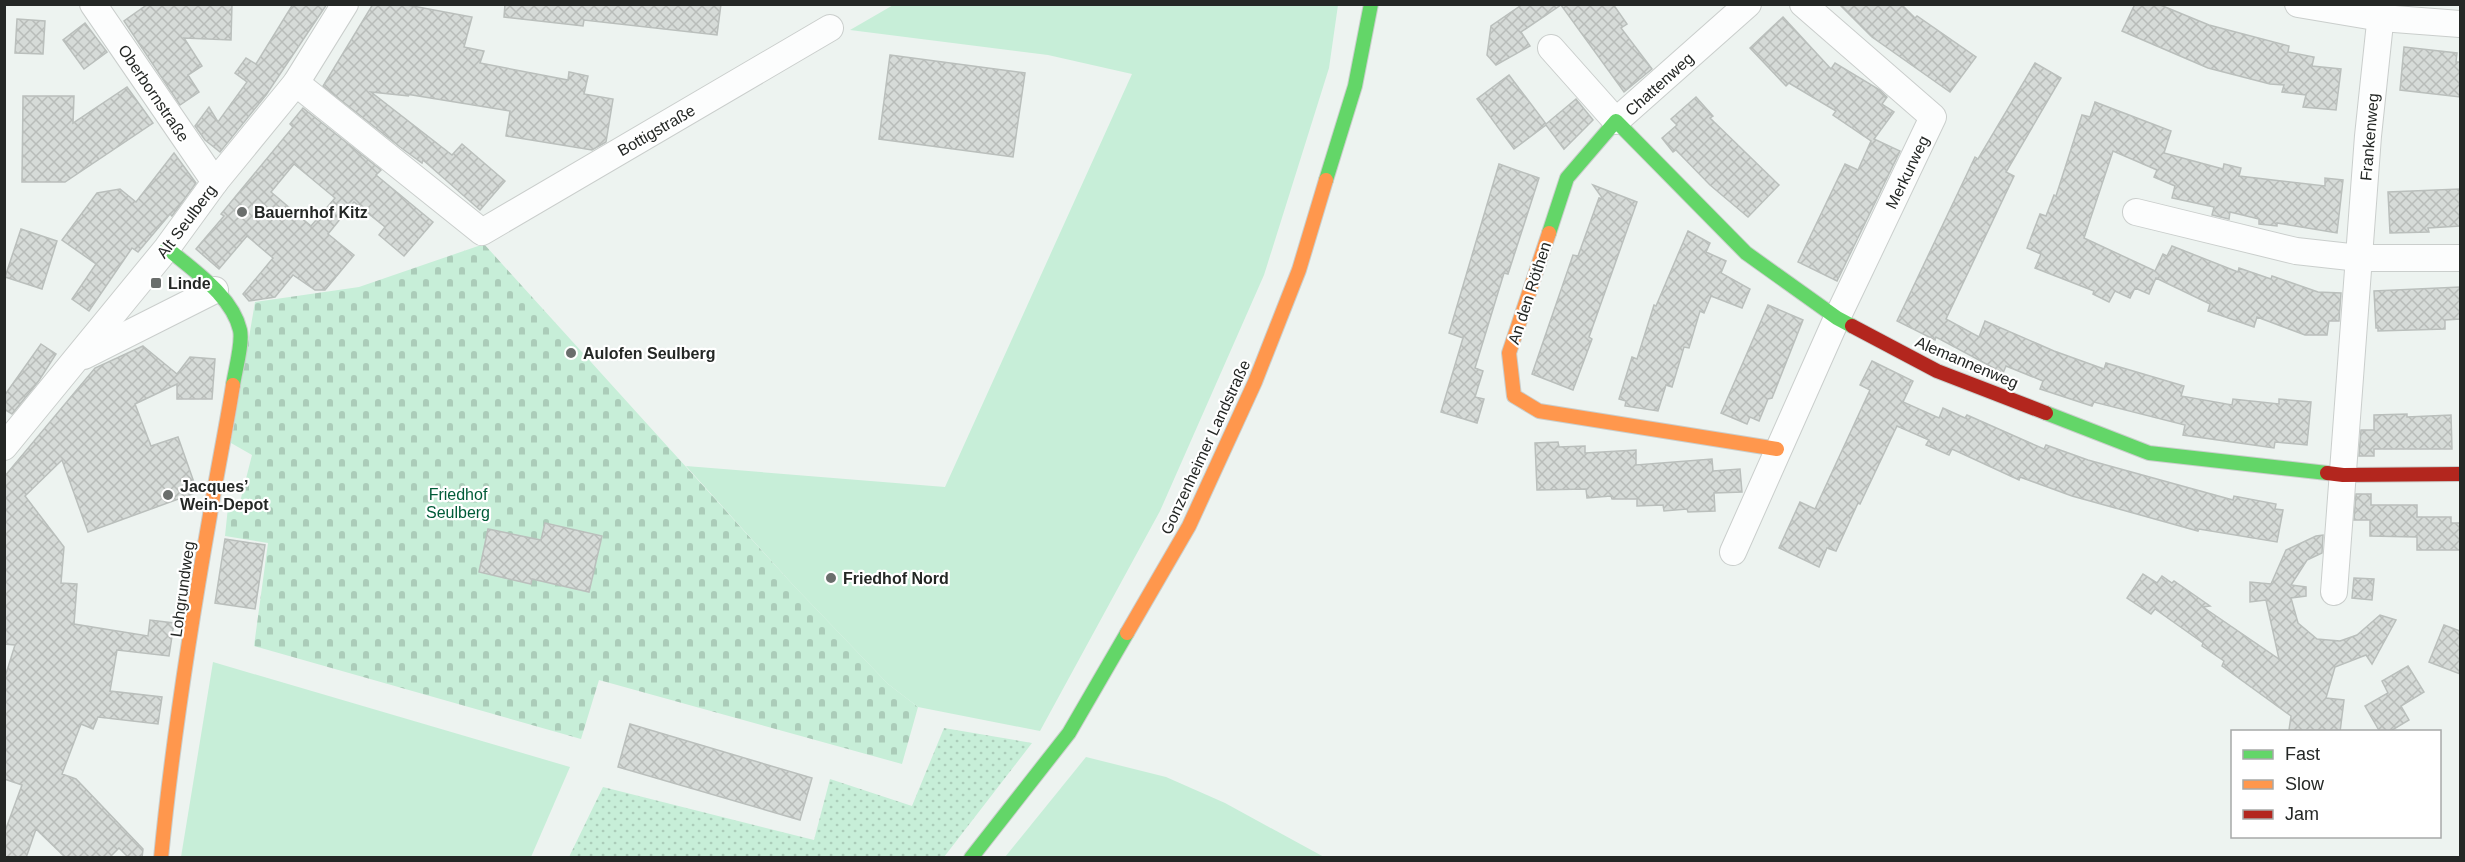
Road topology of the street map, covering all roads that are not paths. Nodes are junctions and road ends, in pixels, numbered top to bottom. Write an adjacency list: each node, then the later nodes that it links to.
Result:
1 (93, 4): 13 (street, Oberbornstraße)
2 (345, 4): 11 (street, Alt Seulberg)
3 (1371, 4): 28 (street, Gonzenheimer Landstraße)
4 (1748, 4): 12 (street, Chattenweg)
5 (1803, 4): 19 (street, Merkurweg)
6 (2298, 4): 7 (street)
7 (2382, 11): 8 (street); 16 (street, Frankenweg)
8 (2460, 24)
9 (830, 28): 11 (street, Bottigstraße)
10 (1551, 48): 12 (street, Chattenweg)
11 (296, 83): 13 (street, Alt Seulberg)
12 (1616, 122): 19 (street, Alemannenweg); 22 (street, An den Röthen)
13 (215, 182): 15 (street, Alt Seulberg)
14 (2136, 212): 16 (street)
15 (167, 248): 18 (street, Lohgrundweg); 20 (street, Alt Seulberg)
16 (2359, 258): 17 (street); 24 (street, Frankenweg)
17 (2460, 258)
18 (215, 290): 20 (street, Alt Seulberg); 27 (street, Lohgrundweg)
19 (1837, 318): 22 (street); 24 (street, Alemannenweg)
20 (75, 360): 21 (street, Alt Seulberg)
21 (4, 447)
22 (1777, 449): 25 (street)
23 (2460, 474): 24 (street)
24 (2343, 476): 26 (street, Frankenweg)
25 (1733, 552)
26 (2334, 592)
27 (161, 858)
28 (971, 858)

